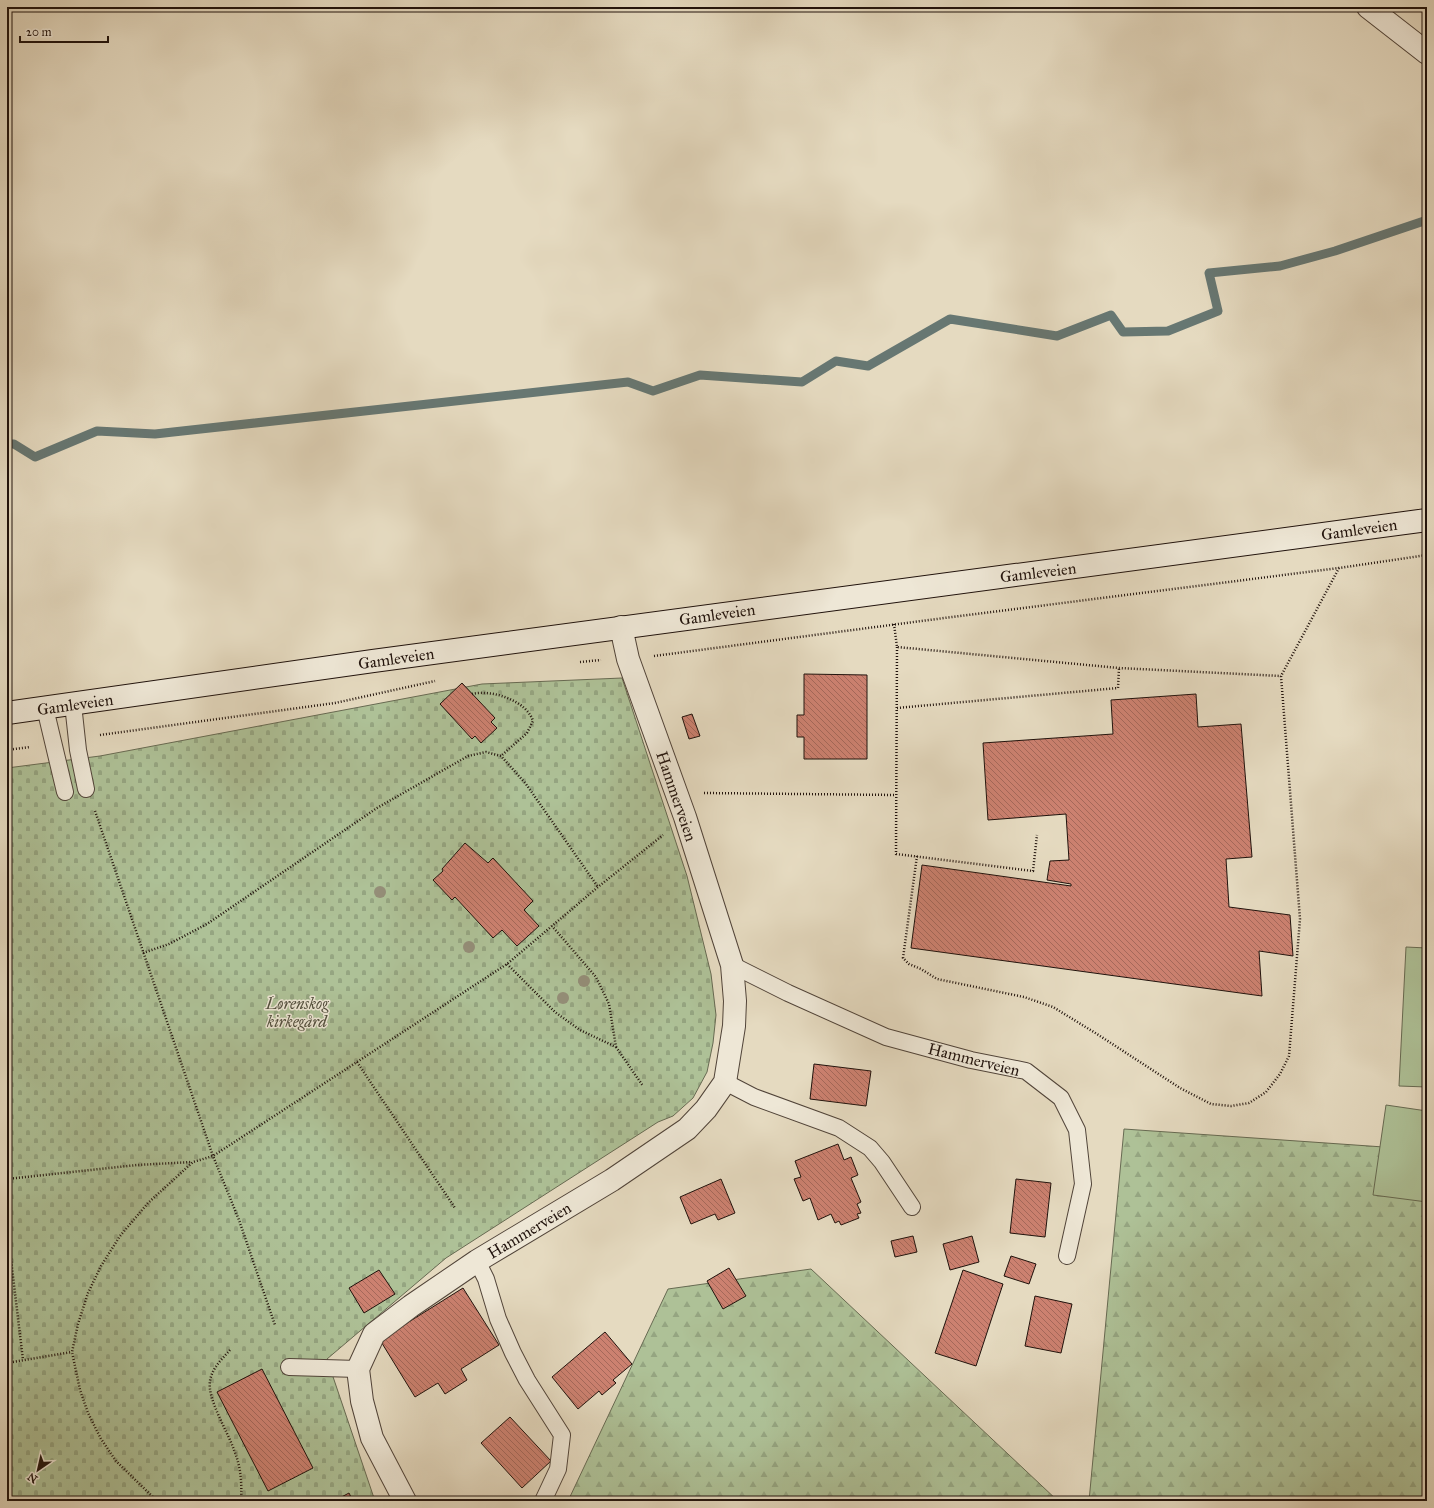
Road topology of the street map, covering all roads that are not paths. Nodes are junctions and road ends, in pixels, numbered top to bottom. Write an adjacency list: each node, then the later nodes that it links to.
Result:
1 (1368, 7): 2 (main road)
2 (1427, 53)
3 (1427, 520): 4 (main road, Gamleveien)
4 (621, 628): 5 (main road, Gamleveien); 10 (main road, Hammerveien)
5 (73, 704): 6 (main road, Gamleveien); 8 (lane)
6 (45, 708): 7 (main road, Gamleveien); 9 (lane)
7 (7, 714)
8 (86, 789)
9 (65, 792)
10 (732, 965): 11 (main road, Hammerveien); 13 (lane, Hammerveien)
11 (725, 1082): 12 (lane); 14 (main road, Hammerveien)
12 (912, 1207)
13 (1068, 1256)
14 (477, 1261): 16 (main road, Hammerveien); 18 (lane)
15 (289, 1367): 16 (lane)
16 (358, 1369): 17 (main road)
17 (405, 1501)
18 (543, 1501)

